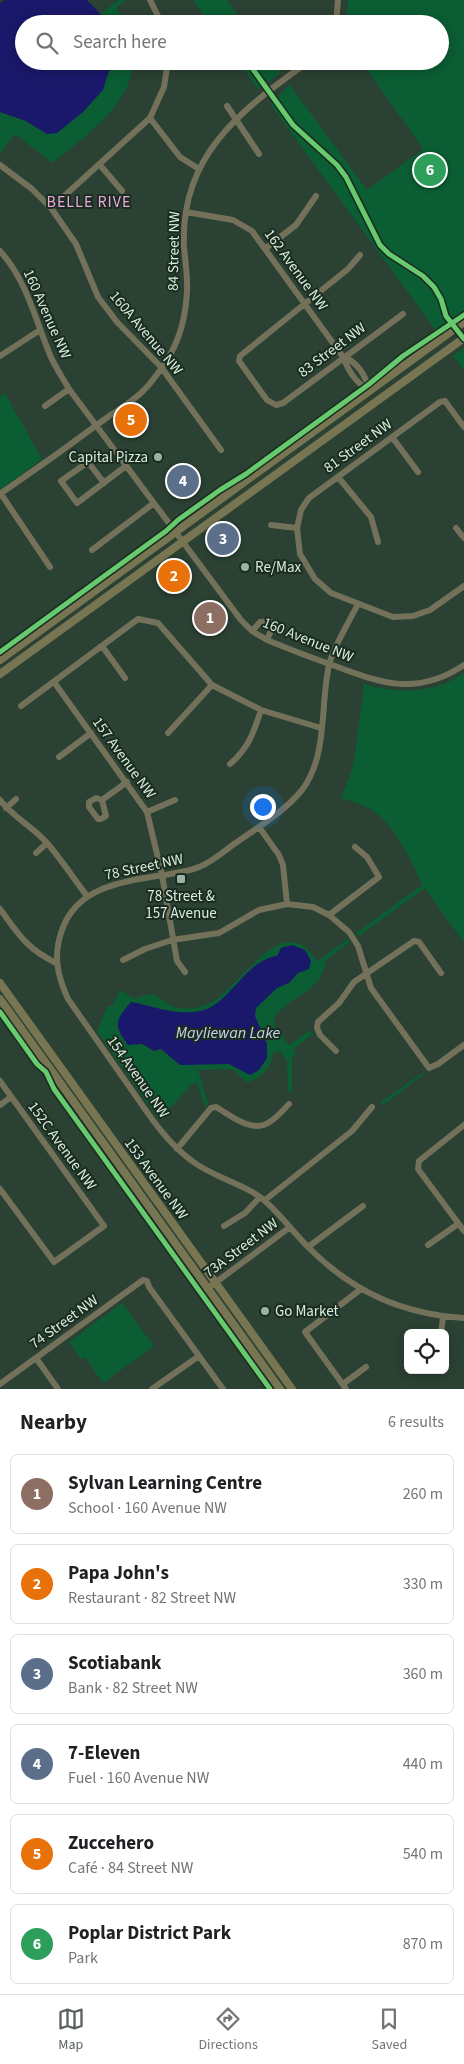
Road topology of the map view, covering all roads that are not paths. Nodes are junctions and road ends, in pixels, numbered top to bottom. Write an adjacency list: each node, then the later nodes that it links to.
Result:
1 (150, 0): 3 (street)
2 (338, 0): 4 (street)
3 (158, 15)
4 (337, 15)
5 (167, 70): 8 (street)
6 (296, 70): 9 (street, 84 Street NW)
7 (227, 106): 9 (street)
8 (150, 118): 12 (street); 13 (street)
9 (236, 118): 10 (street); 13 (street, 84 Street NW)
10 (260, 154)
11 (0, 165): 16 (street, 160A Avenue NW)
12 (100, 165): 14 (street); 16 (street)
13 (199, 169): 17 (street, 84 Street NW)
14 (122, 191)
15 (316, 196): 18 (street)
16 (51, 208): 28 (street, 160A Avenue NW)
17 (186, 212): 18 (street, 162 Avenue NW); 28 (street, 84 Street NW)
18 (266, 248): 21 (street, 162 Avenue NW)
19 (0, 252): 24 (street, 160 Avenue NW)
20 (360, 255): 21 (street)
21 (306, 304): 27 (street, 162 Avenue NW); 27 (street, 83 Street NW)
22 (403, 314): 27 (street, 83 Street NW)
23 (464, 322): 30 (main road)
24 (40, 330): 26 (street); 29 (street, 160 Avenue NW)
25 (464, 338): 31 (main road)
26 (0, 356)
27 (343, 357): 30 (street, 162 Avenue NW)
28 (161, 367): 33 (street, 84 Street NW); 36 (street, 160A Avenue NW)
29 (69, 389): 32 (street); 33 (street, 160 Avenue NW)
30 (369, 390): 31 (main road); 46 (main road)
31 (377, 400): 48 (main road)
32 (45, 406)
33 (96, 426): 37 (street, 160 Avenue NW); 41 (street, 84 Street NW)
34 (464, 426): 35 (street, 81 Street NW)
35 (392, 437): 38 (street); 39 (street, 81 Street NW)
36 (221, 450)
37 (126, 466): 40 (street); 42 (street, 160 Avenue NW)
38 (418, 472)
39 (338, 477): 44 (street, 81 Street NW); 49 (street)
40 (104, 483): 40 (street)
41 (1, 494): 51 (street)
42 (154, 503): 46 (street, 160 Avenue NW); 50 (street)
43 (271, 526): 44 (street)
44 (297, 528): 53 (street)
45 (456, 528): 47 (street)
46 (175, 531): 48 (street, 160 Avenue NW); 57 (main road)
47 (464, 538)
48 (184, 541): 54 (street, 160 Avenue NW); 60 (main road)
49 (378, 542)
50 (92, 550)
51 (50, 566)
52 (464, 586): 53 (street)
53 (358, 604): 58 (street, 78 Street NW)
54 (252, 631): 55 (street, 160 Avenue NW); 55 (street)
55 (266, 640): 58 (street, 160 Avenue NW)
56 (102, 646): 61 (street); 62 (street); 63 (street)
57 (0, 660)
58 (329, 664): 59 (street, 160 Avenue NW); 66 (street, 78 Street NW)
59 (464, 665)
60 (0, 674)
61 (125, 678)
62 (54, 682): 64 (street); 68 (street, 157 Avenue NW)
63 (212, 685): 65 (street); 67 (street)
64 (21, 706)
65 (261, 710): 66 (street); 70 (street)
66 (321, 728): 78 (street, 78 Street NW)
67 (168, 733)
68 (91, 734): 69 (street); 71 (street, 157 Avenue NW)
69 (59, 757)
70 (230, 764)
71 (127, 782): 74 (street); 77 (street, 157 Avenue NW)
72 (16, 799): 76 (street)
73 (0, 800): 76 (street)
74 (102, 800)
75 (175, 800): 77 (street)
76 (6, 808): 79 (street)
77 (147, 812): 82 (street, 157 Avenue NW)
78 (259, 827): 82 (street, 78 Street NW); 84 (street)
79 (47, 843): 81 (street); 83 (street)
80 (354, 846): 86 (street)
81 (36, 853)
82 (162, 875): 83 (street, 78 Street NW); 87 (street, 157 Avenue NW)
83 (87, 896): 89 (street, 78 Street NW)
84 (287, 904): 86 (street); 87 (street)
85 (0, 909): 89 (street)
86 (329, 914): 92 (street)
87 (172, 940): 88 (street); 90 (street, 157 Avenue NW)
88 (123, 960)
89 (56, 963): 103 (street, 154 Avenue NW)
90 (186, 972)
91 (442, 973): 92 (street)
92 (366, 975): 95 (street); 96 (street)
93 (0, 983): 113 (main road, 153 Avenue NW)
94 (0, 999): 114 (main road, 153 Avenue NW)
95 (464, 1045)
96 (336, 1051)
97 (0, 1081): 98 (street, 152C Avenue NW)
98 (11, 1097): 100 (street); 104 (street, 152C Avenue NW)
99 (289, 1104): 103 (street)
100 (0, 1105)
101 (372, 1107): 105 (street)
102 (464, 1125): 107 (street)
103 (177, 1149): 105 (street, 154 Avenue NW)
104 (0, 1189)
105 (262, 1199): 108 (street); 109 (street, 154 Avenue NW)
106 (363, 1206): 112 (street)
107 (458, 1224): 110 (street); 111 (street)
108 (224, 1226)
109 (290, 1227): 112 (street, 154 Avenue NW); 113 (street, 73A Street NW)
110 (464, 1231)
111 (428, 1245)
112 (308, 1247): 115 (street, 154 Avenue NW)
113 (215, 1284): 114 (street, 73A Street NW); 128 (main road, 153 Avenue NW)
114 (207, 1289): 127 (main road, 153 Avenue NW)
115 (361, 1289): 116 (street, 154 Avenue NW); 123 (street)
116 (443, 1317): 117 (street, 154 Avenue NW); 118 (street)
117 (464, 1318)
118 (442, 1329)
119 (199, 1356): 120 (street, 74 Street NW); 125 (street); 126 (street)
120 (36, 1358): 122 (street, 74 Street NW); 124 (street)
121 (366, 1367): 123 (street)
122 (0, 1384)
123 (344, 1387)
124 (58, 1389)
125 (152, 1389)
126 (223, 1389)
127 (280, 1389)
128 (292, 1389)

